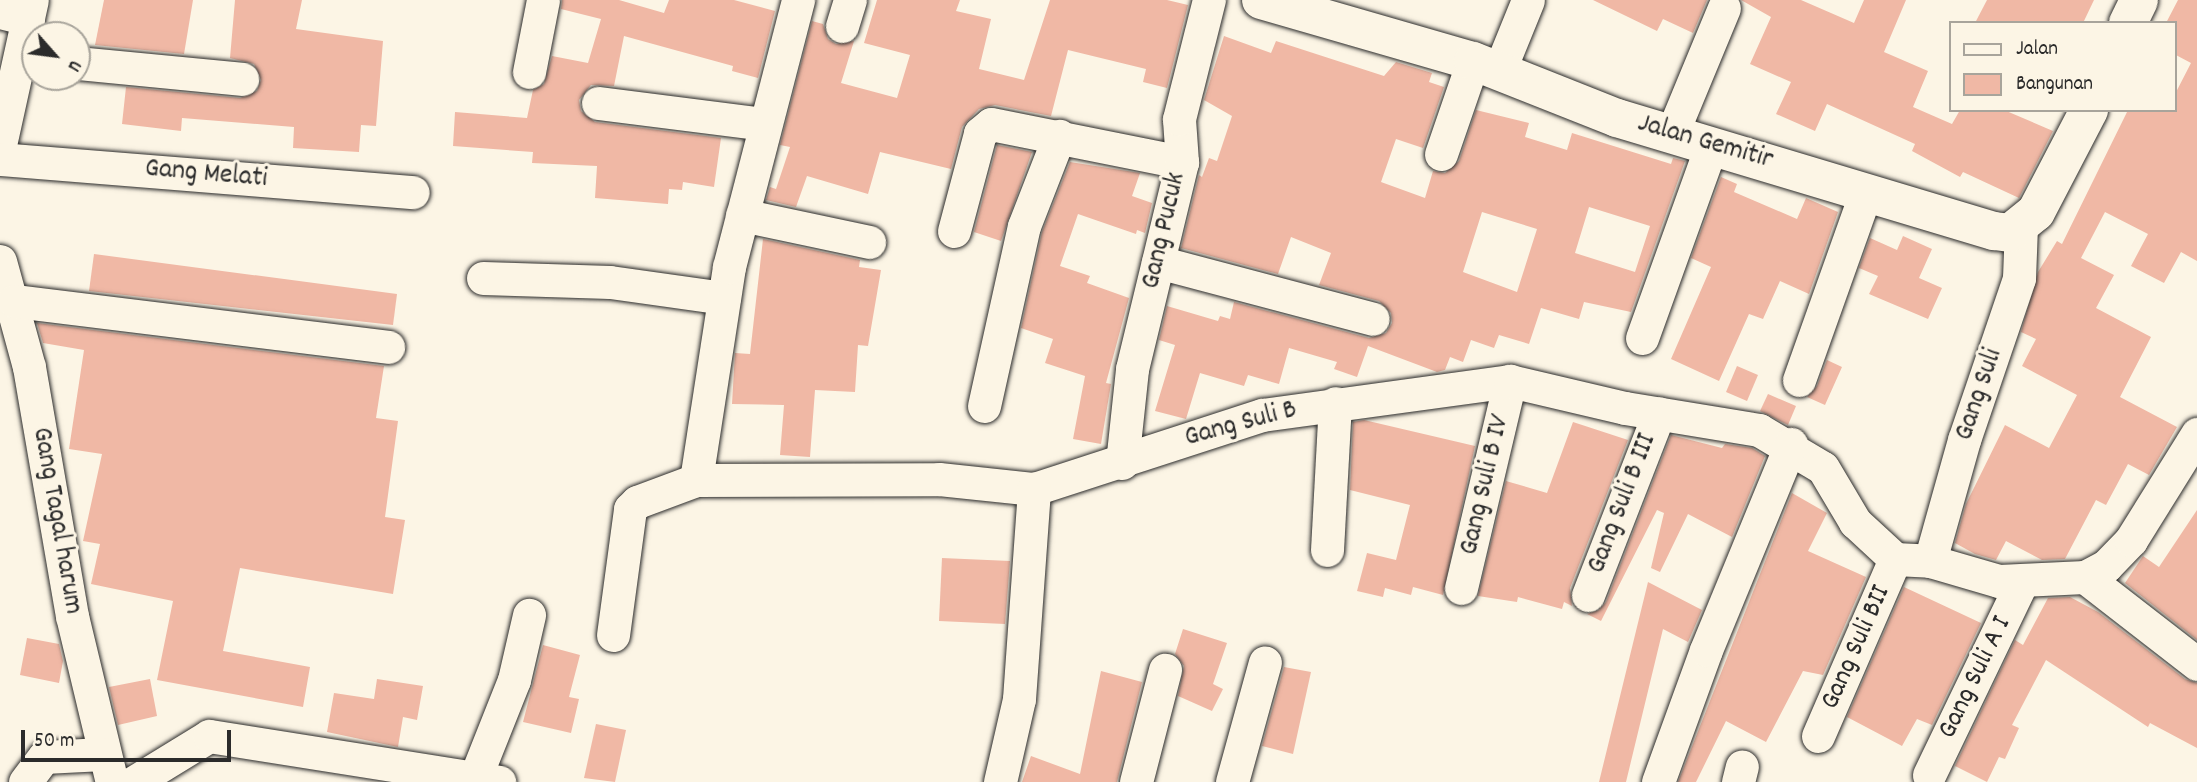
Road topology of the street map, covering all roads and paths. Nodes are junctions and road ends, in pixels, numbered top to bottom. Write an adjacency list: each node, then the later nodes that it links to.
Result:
1 (543, 0): 11 (street)
2 (798, 0): 16 (street)
3 (1209, 0): 23 (street, Gang Pucuk)
4 (1261, 0): 10 (street, Jalan Gemitir)
5 (1528, 0): 10 (street)
6 (2139, 0): 8 (street)
7 (1724, 8): 17 (street)
8 (2129, 21)
9 (91, 65): 12 (street)
10 (1487, 65): 17 (street, Jalan Gemitir); 21 (street)
11 (529, 72)
12 (242, 79)
13 (21, 80): 20 (street)
14 (598, 103): 16 (street)
15 (2087, 112): 27 (street)
16 (764, 124): 26 (street)
17 (1673, 131): 19 (street, Jalan Gemitir)
18 (1059, 136): 23 (street); 28 (street); 42 (street)
19 (1712, 144): 25 (street, Jalan Gemitir); 37 (street)
20 (0, 145)
21 (1441, 154)
22 (0, 159): 24 (street, Gang Melati)
23 (1182, 162): 31 (street, Gang Pucuk)
24 (413, 192)
25 (1866, 192): 27 (street, Jalan Gemitir); 39 (street)
26 (742, 215): 29 (street); 33 (street)
27 (2021, 228): 51 (street, Gang Suli)
28 (954, 231)
29 (869, 242)
30 (0, 261): 34 (street, Gang Tagal harum)
31 (1158, 262): 35 (street); 46 (street, Gang Pucuk)
32 (483, 278): 33 (street)
33 (724, 298): 47 (street)
34 (14, 301): 36 (street, Gang Tagal harum); 38 (street)
35 (1373, 319)
36 (11, 336): 62 (street, Gang Tagal harum)
37 (1642, 338)
38 (388, 347)
39 (1799, 380)
40 (1510, 382): 41 (street, Gang Suli B); 43 (street, Gang Suli B); 54 (street, Gang Suli B IV)
41 (1335, 403): 46 (street, Gang Suli B); 49 (street)
42 (984, 406)
43 (1659, 413): 45 (street, Gang Suli B); 55 (street, Gang Suli B III)
44 (2197, 434): 52 (street)
45 (1791, 444): 50 (street, Gang Suli B); 70 (street)
46 (1122, 463): 48 (street, Gang Suli B)
47 (696, 480): 48 (street, Gang Suli B); 57 (street, Gang Suli B)
48 (1034, 489): 67 (street)
49 (1327, 550)
50 (1895, 559): 51 (street); 61 (street, Gang Suli BII)
51 (1930, 561): 53 (street)
52 (2085, 577): 53 (street); 59 (street)
53 (2023, 580): 63 (street, Gang Suli A I)
54 (1461, 588)
55 (1588, 595)
56 (529, 615): 64 (street)
57 (613, 635)
58 (1265, 662): 69 (street)
59 (2197, 664)
60 (1165, 670): 68 (street)
61 (1818, 736)
62 (107, 768): 65 (street)
63 (1929, 775)
64 (487, 780): 66 (street)
65 (25, 782)
66 (134, 782)
67 (1000, 782)
68 (1136, 782)
69 (1233, 782)
70 (1658, 782)

